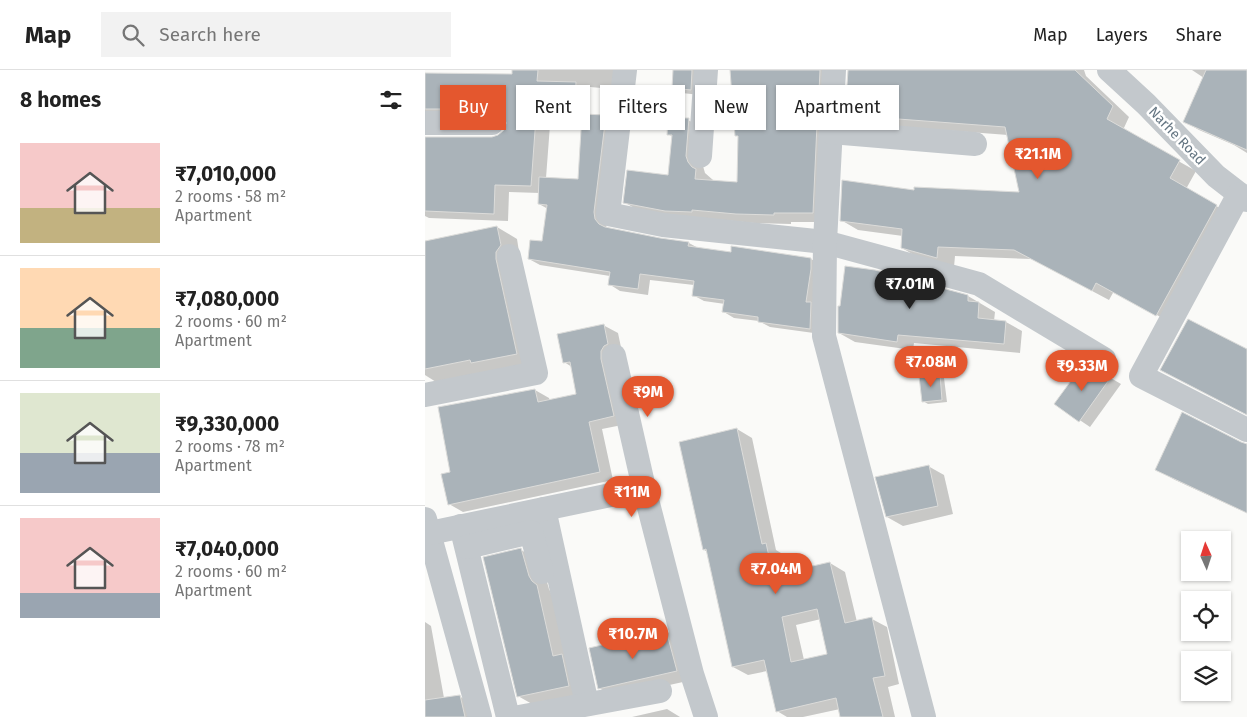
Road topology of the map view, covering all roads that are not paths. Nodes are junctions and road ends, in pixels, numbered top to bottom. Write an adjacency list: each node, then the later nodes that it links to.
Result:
1 (625, 70): 11 (street)
2 (706, 70): 9 (street)
3 (834, 70): 7 (street)
4 (1109, 70): 10 (street, Narhe Road)
5 (425, 123): 6 (street)
6 (440, 123)
7 (831, 132): 8 (street); 11 (street)
8 (975, 144)
9 (700, 156)
10 (1243, 197): 16 (street)
11 (825, 242): 14 (street); 28 (street)
12 (509, 256): 15 (street)
13 (614, 356): 17 (street)
14 (1104, 359)
15 (425, 395)
16 (1247, 430)
17 (644, 488): 18 (street); 27 (street)
18 (544, 509): 20 (street); 23 (street)
19 (426, 529): 20 (street); 24 (street)
20 (464, 537): 21 (street); 25 (street)
21 (542, 572)
22 (660, 690): 23 (street)
23 (587, 704): 26 (street)
24 (479, 717)
25 (508, 717)
26 (519, 717)
27 (706, 717)
28 (924, 717)

